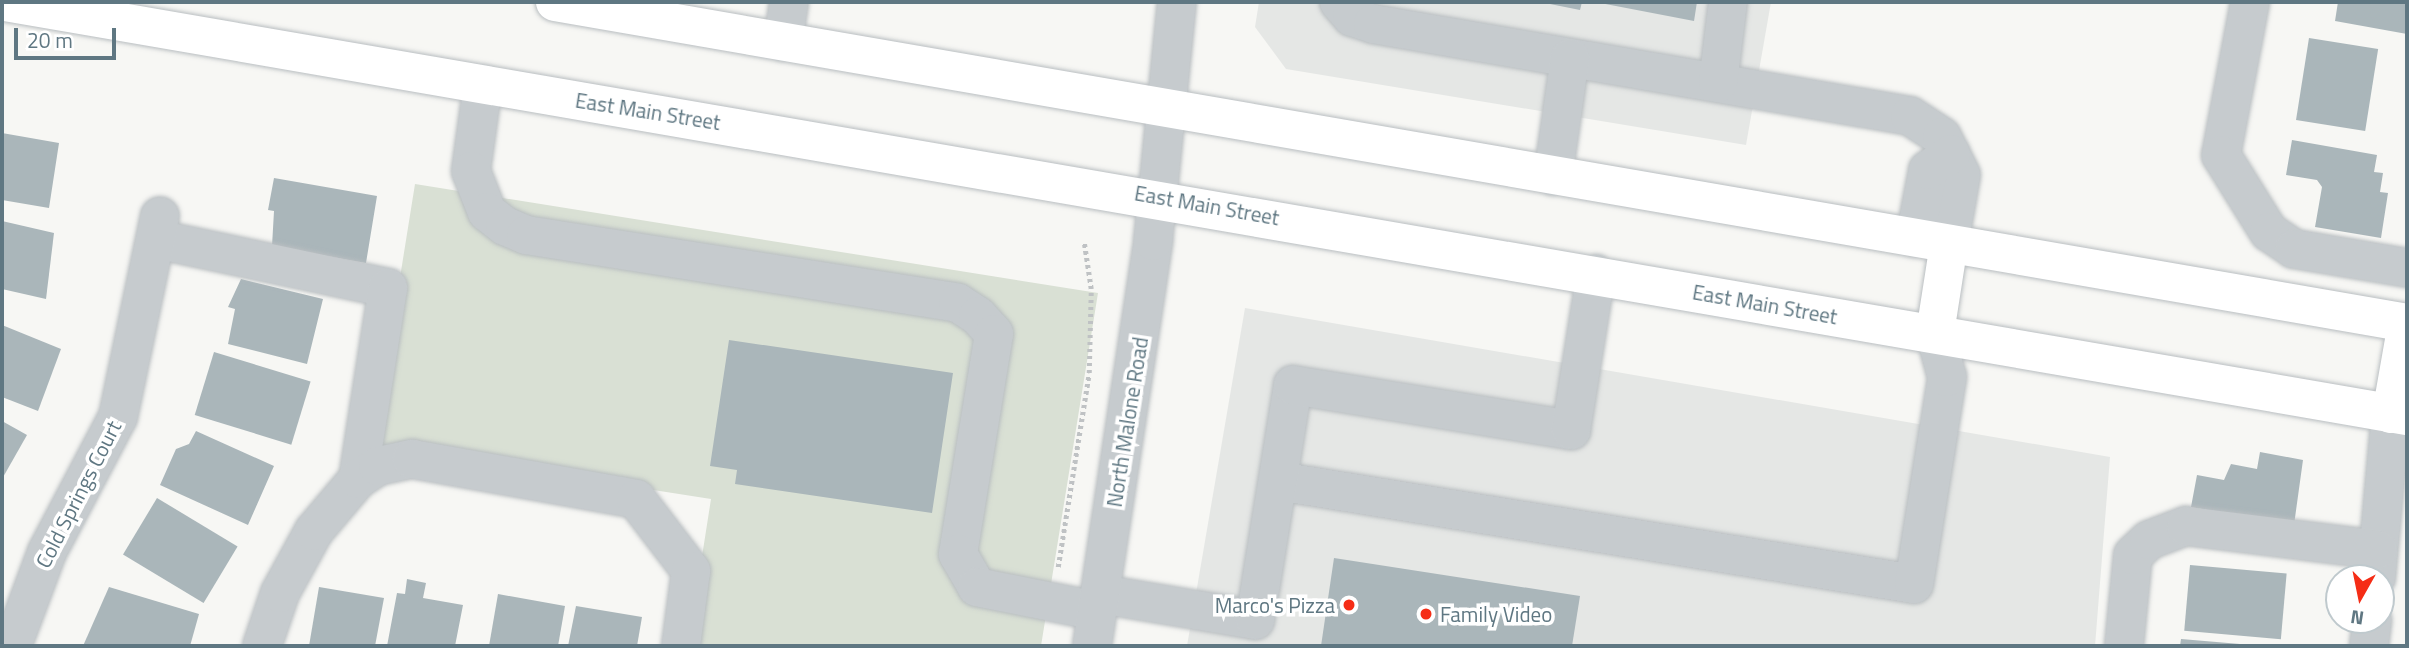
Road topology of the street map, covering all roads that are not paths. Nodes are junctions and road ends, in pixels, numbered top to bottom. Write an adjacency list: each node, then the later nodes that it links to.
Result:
1 (5, 2): 12 (main road, East Main Street)
2 (555, 2): 9 (main road)
3 (789, 2): 9 (street)
4 (1177, 2): 13 (street, North Malone Road)
5 (1339, 2): 8 (street)
6 (1728, 2): 11 (street)
7 (2250, 2): 17 (street)
8 (1413, 16): 10 (street)
9 (783, 42): 13 (main road)
10 (1570, 58): 11 (street); 14 (street)
11 (1718, 83): 16 (street)
12 (483, 84): 15 (main road, East Main Street); 25 (street)
13 (1163, 110): 14 (main road); 15 (street, North Malone Road)
14 (1553, 176): 16 (main road)
15 (1156, 197): 18 (main road, East Main Street); 25 (street, North Malone Road)
16 (1932, 241): 19 (main road); 20 (main road)
17 (2407, 268)
18 (1596, 274): 20 (main road, East Main Street); 23 (street)
19 (2407, 323): 21 (main road)
20 (1935, 333): 21 (main road, East Main Street); 23 (street)
21 (2399, 415): 24 (street)
22 (358, 479): 26 (street, Cold Springs Court); 27 (street); 28 (street)
23 (1278, 481): 25 (street)
24 (2377, 564): 29 (street)
25 (1096, 617)
26 (12, 646)
27 (262, 646)
28 (681, 646)
29 (2124, 646)

